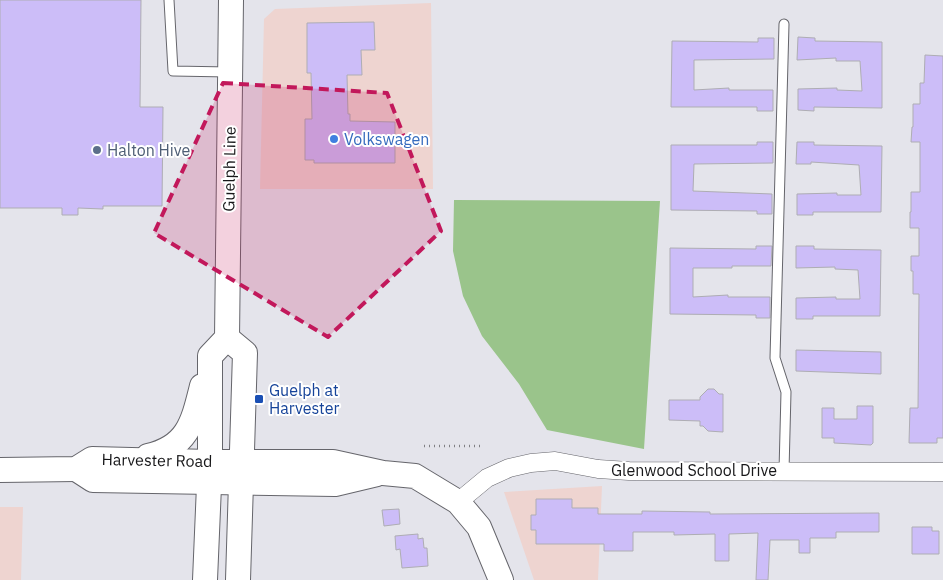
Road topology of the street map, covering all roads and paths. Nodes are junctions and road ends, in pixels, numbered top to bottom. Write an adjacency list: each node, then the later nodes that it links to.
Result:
1 (169, 0): 4 (lane)
2 (231, 0): 4 (main road, Guelph Line)
3 (784, 24): 13 (lane)
4 (229, 72): 5 (main road, Guelph Line)
5 (227, 338): 6 (main road); 14 (main road)
6 (210, 356): 9 (main road); 12 (main road)
7 (424, 446): 8 (path)
8 (483, 446)
9 (131, 460): 10 (main road, Harvester Road); 12 (main road, Harvester Road)
10 (76, 469): 11 (main road, Harvester Road); 12 (main road, Harvester Road)
11 (0, 470)
12 (210, 471): 14 (main road, Harvester Road); 17 (main road)
13 (784, 471): 15 (street, Glenwood School Drive); 16 (street, Glenwood School Drive)
14 (241, 472): 16 (main road, Harvester Road); 18 (main road)
15 (943, 472)
16 (458, 502): 19 (main road, Harvester Road)
17 (205, 580)
18 (238, 580)
19 (501, 580)

